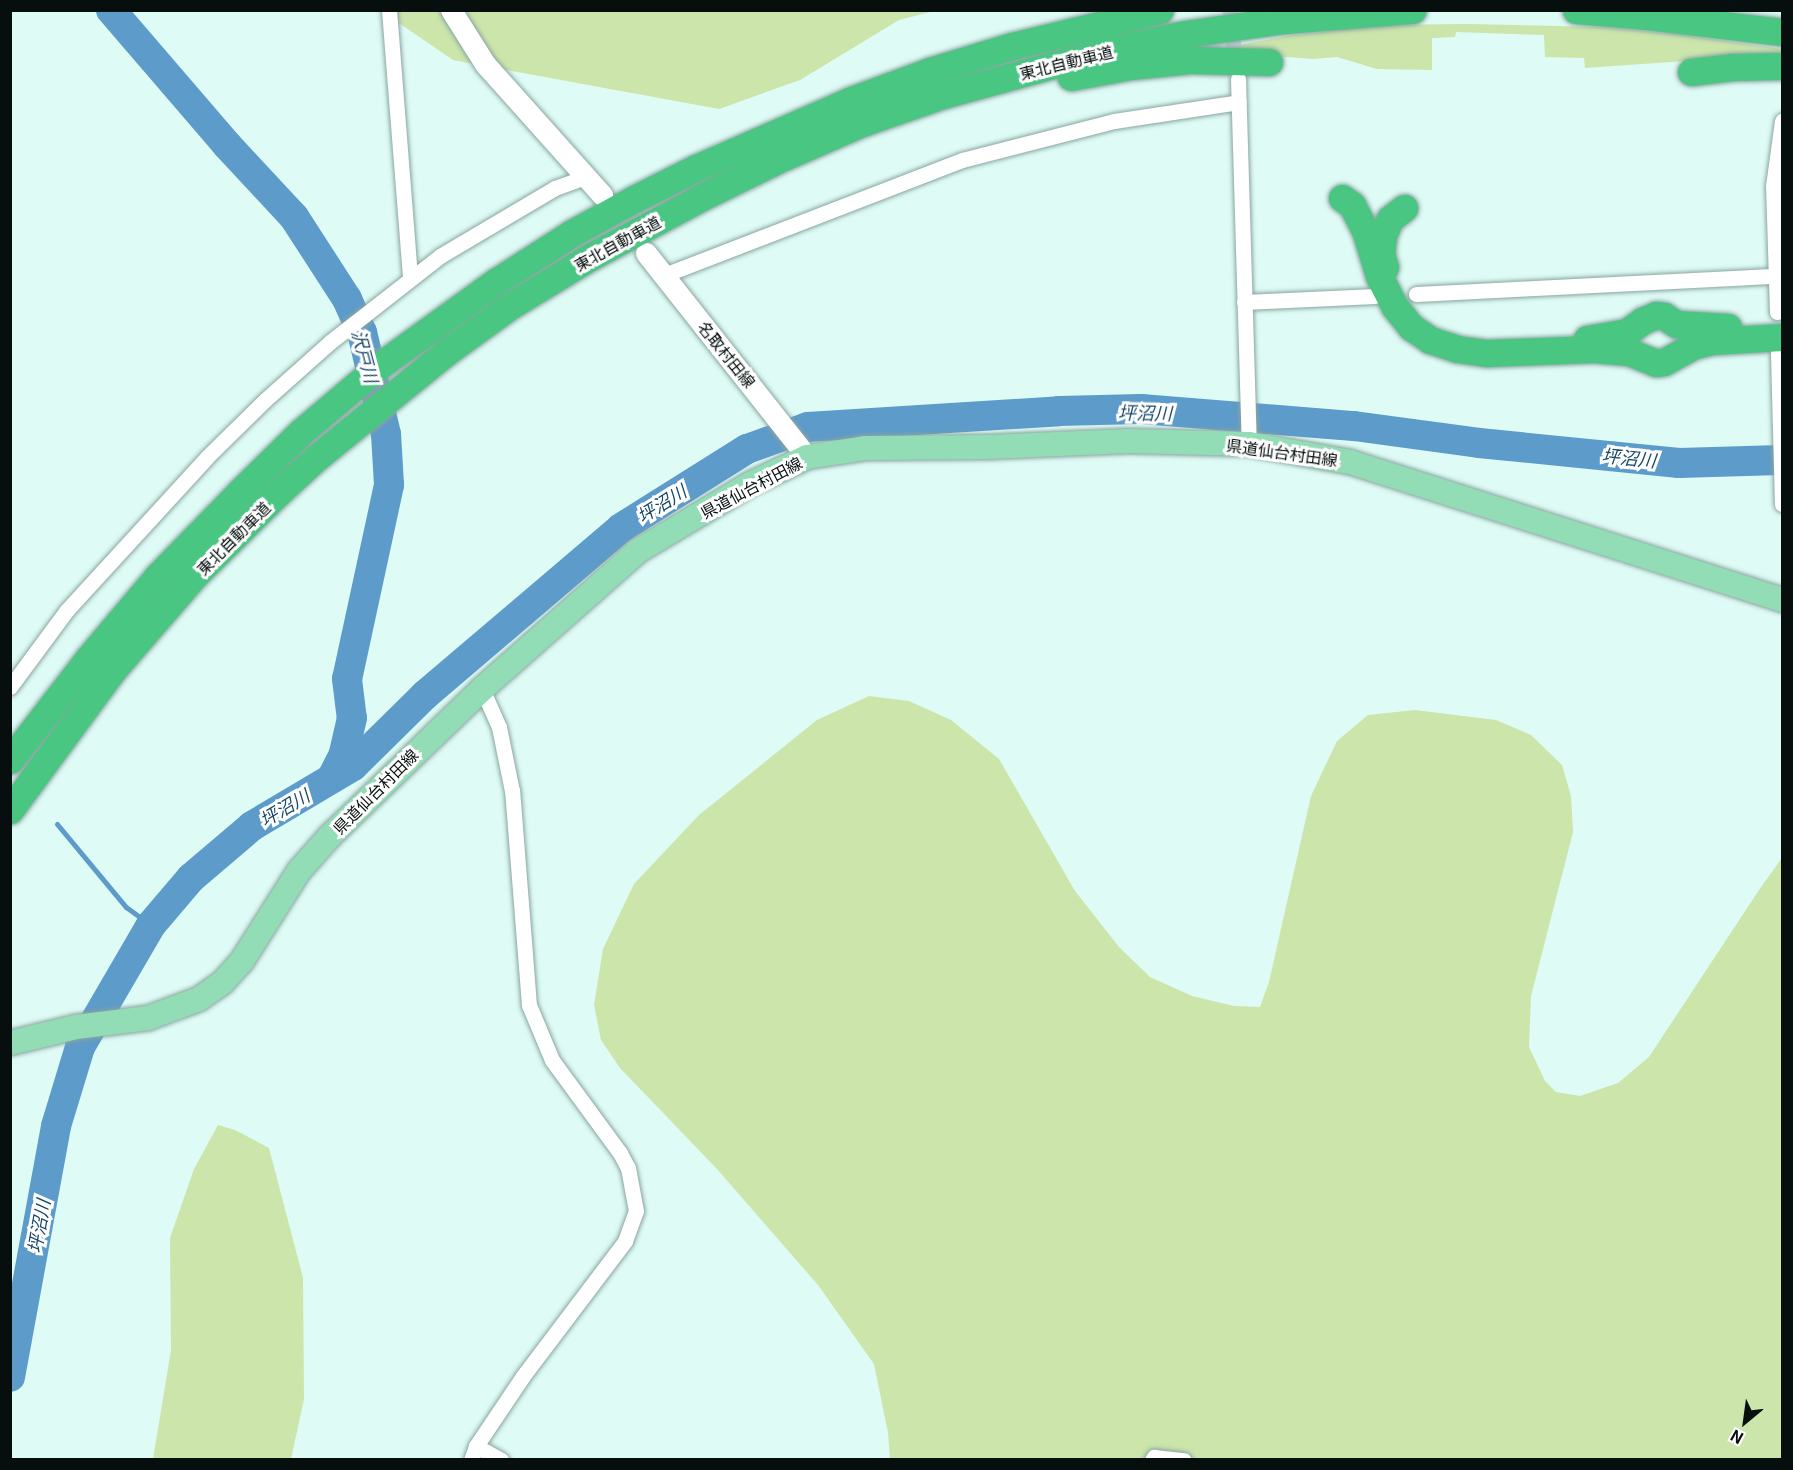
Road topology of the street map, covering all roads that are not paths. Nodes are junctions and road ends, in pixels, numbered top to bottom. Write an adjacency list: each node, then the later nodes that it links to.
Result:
1 (389, 10): 22 (street)
2 (451, 10): 15 (main road)
3 (1076, 10): 14 (highway)
4 (1160, 10): 14 (highway, 東北自動車道)
5 (1413, 10): 14 (highway, 東北自動車道)
6 (1576, 10): 7 (highway)
7 (1782, 32)
8 (1269, 62): 14 (highway)
9 (1782, 66): 10 (highway)
10 (1691, 72)
11 (1238, 79): 12 (street)
12 (1239, 102): 20 (street); 25 (street)
13 (1782, 121): 21 (street)
14 (781, 144): 33 (highway, 東北自動車道); 34 (highway, 東北自動車道)
15 (585, 177): 16 (main road); 22 (street)
16 (602, 195)
17 (1342, 198): 26 (highway)
18 (1404, 208): 26 (highway)
19 (646, 253): 20 (main road, 名取村田線)
20 (664, 275): 28 (main road, 名取村田線)
21 (1777, 276): 23 (street); 26 (street)
22 (410, 278): 31 (street)
23 (1416, 294)
24 (1375, 296): 25 (street)
25 (1244, 302): 27 (street)
26 (1780, 332): 29 (street)
27 (1249, 438): 28 (main road, 県道仙台村田線); 30 (main road, 県道仙台村田線)
28 (805, 454): 32 (main road, 県道仙台村田線)
29 (1782, 504)
30 (1782, 600)
31 (10, 687)
32 (482, 689): 35 (main road, 県道仙台村田線); 36 (street)
33 (10, 760)
34 (10, 810)
35 (10, 1043)
36 (473, 1453): 37 (street)
37 (501, 1460)
38 (1152, 1460): 39 (street)
39 (1184, 1460)

